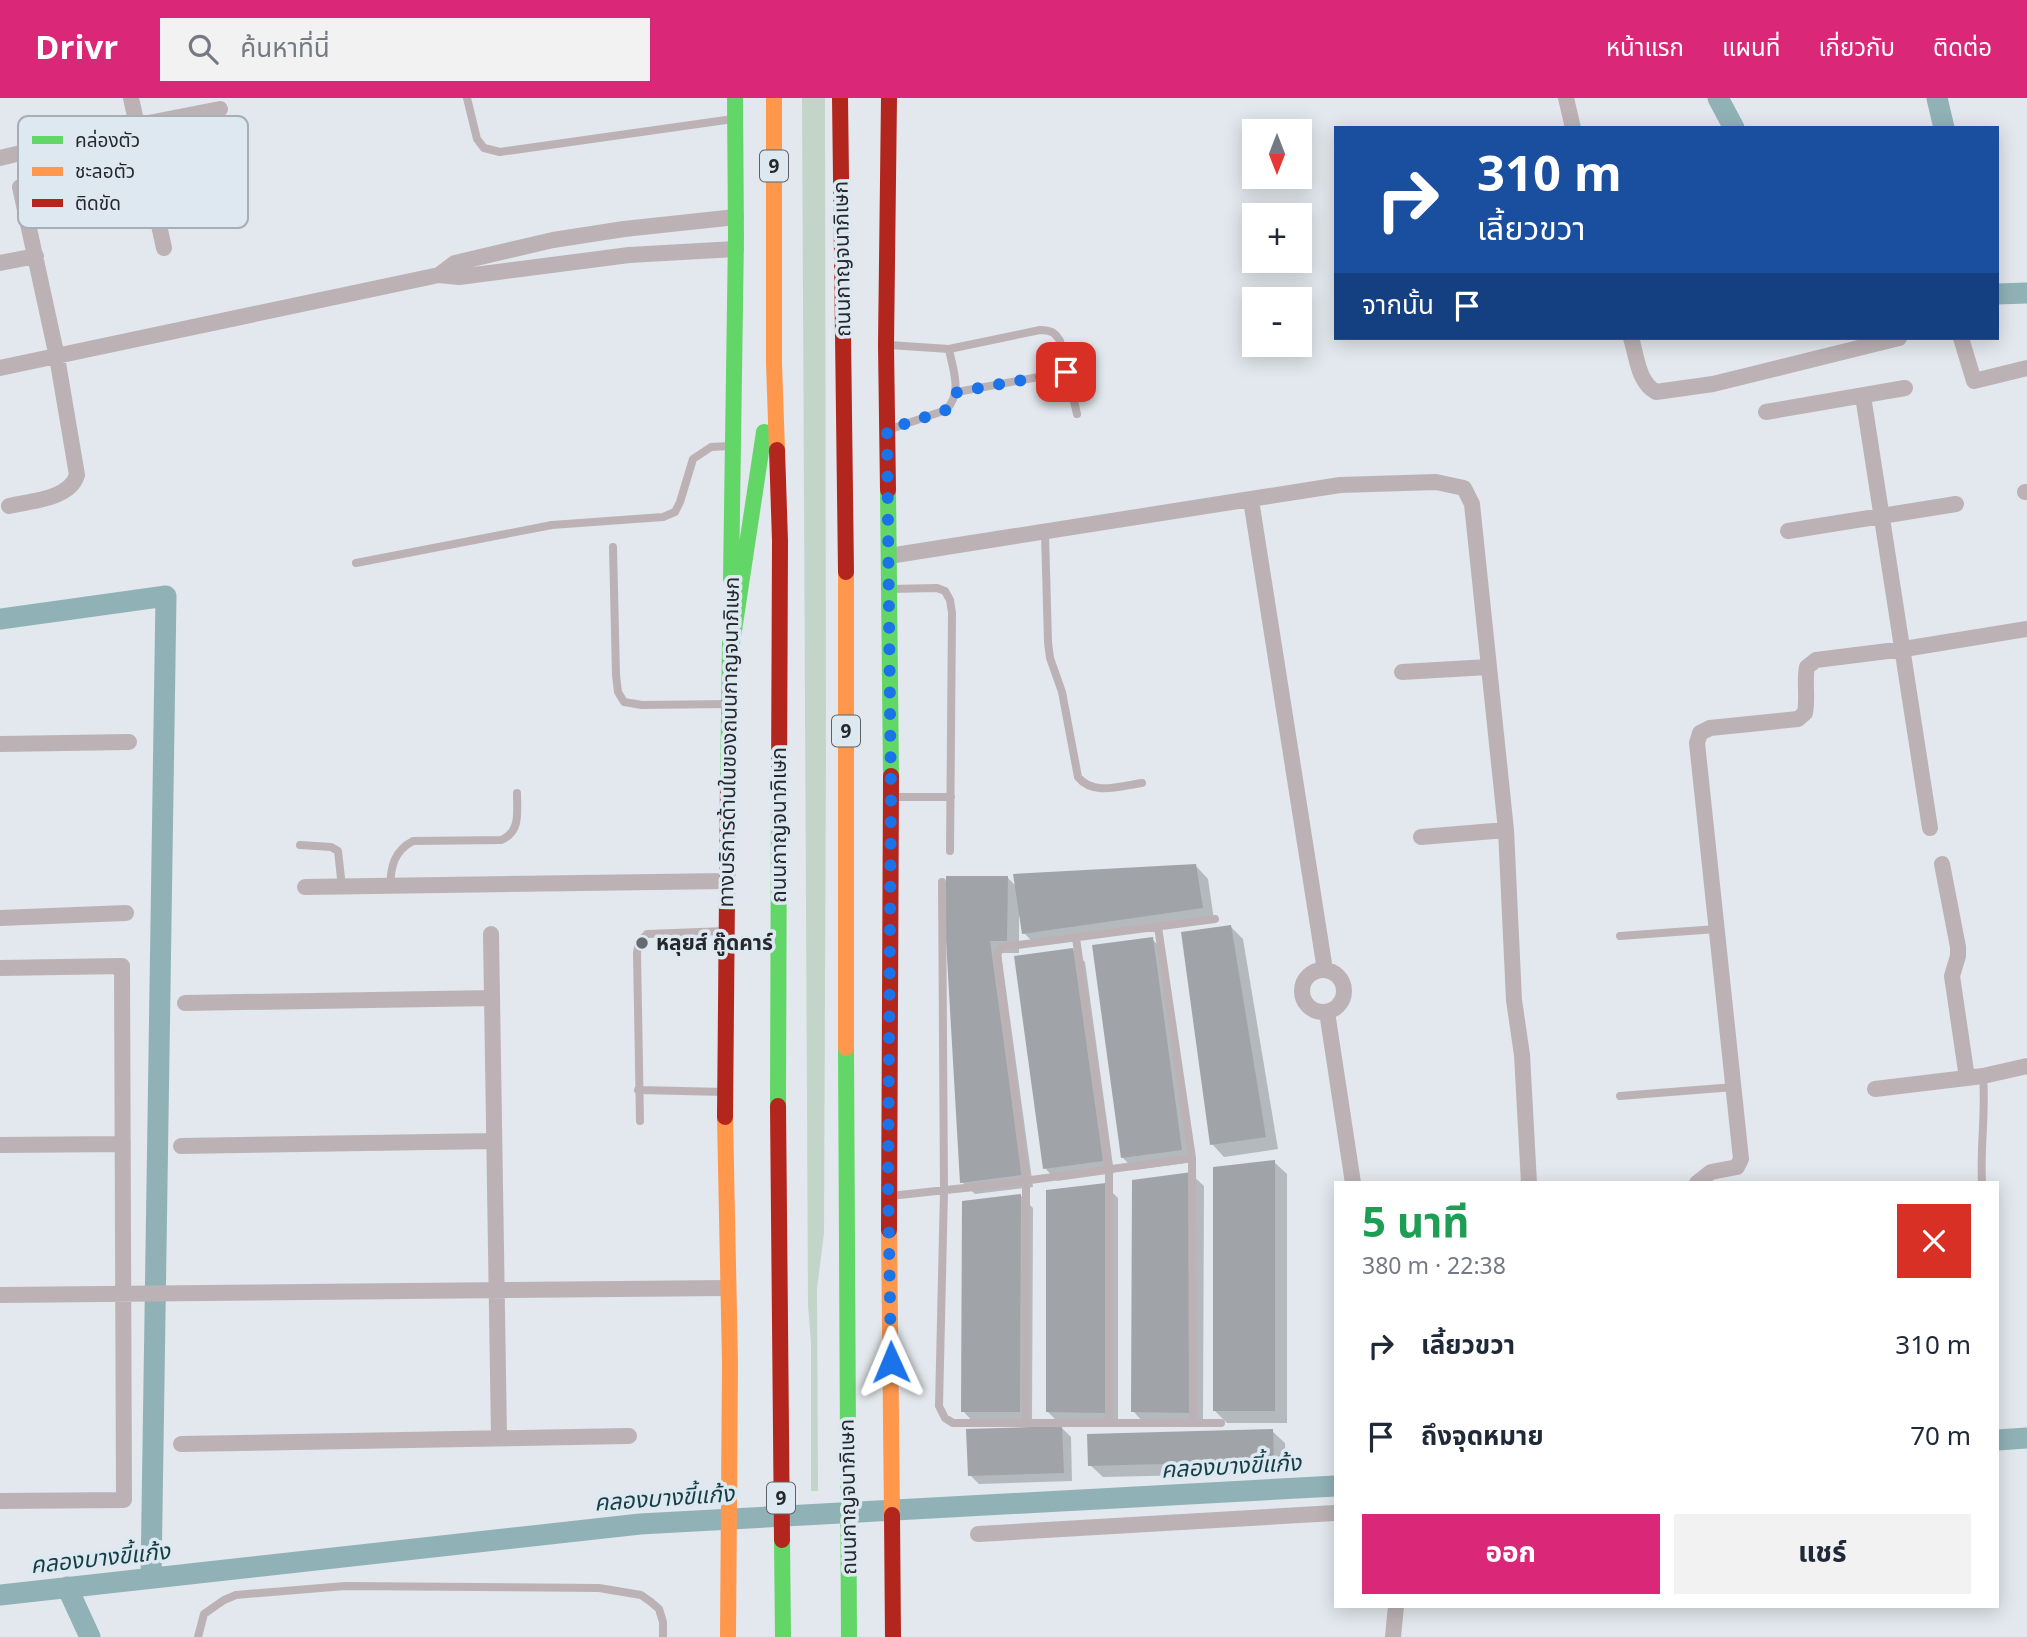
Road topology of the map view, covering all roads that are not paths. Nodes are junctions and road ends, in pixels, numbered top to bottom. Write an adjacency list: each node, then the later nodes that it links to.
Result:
1 (131, 98): 9 (street)
2 (467, 98): 11 (lane)
3 (736, 98): 11 (main road, ทางบริการด้านในของถนนกาญจนาภิเษก)
4 (774, 98): 29 (main road, ถนนกาญจนาภิเษก / 9)
5 (840, 98): 126 (main road, ถนนกาญจนาภิเษก / 9)
6 (889, 98): 26 (main road)
7 (1566, 98): 12 (street)
8 (220, 109): 10 (street)
9 (136, 116)
10 (184, 116)
11 (736, 119): 15 (main road, ทางบริการด้านในของถนนกาญจนาภิเษก)
12 (1573, 126)
13 (18, 155): 14 (street)
14 (0, 159)
15 (736, 217): 19 (main road, ทางบริการด้านในของถนนกาญจนาภิเษก); 22 (street)
16 (30, 228): 20 (street)
17 (160, 228): 18 (street)
18 (164, 248)
19 (736, 249): 22 (street); 39 (main road, ทางบริการด้านในของถนนกาญจนาภิเษก)
20 (36, 256): 21 (street); 28 (street)
21 (0, 263)
22 (439, 275): 28 (street)
23 (1632, 340): 24 (street)
24 (1891, 340)
25 (1962, 340): 31 (street)
26 (886, 345): 27 (lane); 38 (main road)
27 (949, 349): 32 (lane); 34 (lane)
28 (57, 357): 30 (street); 42 (street)
29 (774, 363): 52 (main road); 125 (main road, ถนนกาญจนาภิเษก / 9)
30 (0, 368)
31 (2027, 368)
32 (1066, 372): 34 (lane); 37 (lane)
33 (1905, 388): 35 (street)
34 (957, 392): 38 (lane)
35 (1863, 396): 36 (street); 43 (street)
36 (1766, 412)
37 (1077, 414)
38 (887, 430): 47 (main road)
39 (733, 446): 48 (lane); 52 (main road, ทางบริการด้านในของถนนกาญจนาภิเษก)
40 (1251, 500): 45 (street); 53 (street); 83 (street)
41 (1956, 504): 43 (street)
42 (9, 506)
43 (1883, 517): 44 (street); 51 (street)
44 (1788, 531)
45 (1045, 533): 47 (street); 58 (lane)
46 (613, 547): 55 (lane)
47 (889, 556): 49 (main road)
48 (356, 563)
49 (890, 589): 60 (main road); 61 (lane)
50 (2027, 629): 51 (street)
51 (1904, 649): 62 (street); 77 (street)
52 (730, 657): 55 (main road, ทางบริการด้านในของถนนกาญจนาภิเษก)
53 (1488, 667): 54 (street); 63 (street)
54 (1402, 672)
55 (730, 704): 68 (main road, ทางบริการด้านในของถนนกาญจนาภิเษก)
56 (129, 742): 57 (street)
57 (0, 744)
58 (1142, 783)
59 (517, 793): 70 (lane)
60 (891, 797): 61 (lane); 107 (main road)
61 (951, 797): 66 (lane)
62 (1930, 828)
63 (1506, 830): 64 (street); 103 (street)
64 (1421, 837)
65 (300, 845): 72 (lane)
66 (950, 851)
67 (1942, 864): 88 (street)
68 (727, 881): 70 (street); 78 (main road, ทางบริการด้านในของถนนกาญจนาภิเษก)
69 (942, 882): 106 (lane)
70 (390, 886): 72 (street)
71 (306, 887): 72 (street)
72 (342, 887)
73 (126, 913): 74 (street)
74 (0, 918)
75 (1215, 919): 76 (lane)
76 (1158, 927): 81 (lane); 99 (lane)
77 (1717, 929): 80 (lane); 89 (street)
78 (727, 931): 91 (lane); 92 (main road, ทางบริการด้านในของถนนกาญจนาภิเษก)
79 (491, 934): 84 (street)
80 (1620, 936)
81 (1076, 937): 100 (lane); 101 (lane)
82 (0, 968): 96 (street)
83 (1325, 970): 86 (street); 86 (street)
84 (492, 998): 85 (street); 95 (street)
85 (186, 1003)
86 (1327, 1012): 102 (street)
87 (2027, 1066): 88 (street)
88 (1975, 1077): 90 (street); 105 (lane)
89 (1734, 1087): 93 (lane); 104 (street)
90 (1875, 1089)
91 (638, 1090): 92 (lane); 94 (lane)
92 (725, 1092): 108 (main road, ทางบริการด้านในของถนนกาญจนาภิเษก)
93 (1620, 1096)
94 (640, 1121)
95 (494, 1141): 98 (street); 109 (street)
96 (123, 1144): 97 (street); 110 (street)
97 (0, 1145)
98 (181, 1146)
99 (1192, 1158): 100 (lane); 114 (lane)
100 (1109, 1170): 101 (lane); 113 (lane)
101 (1026, 1181): 106 (lane); 112 (lane)
102 (1353, 1181)
103 (1529, 1181)
104 (1700, 1181)
105 (1982, 1181)
106 (944, 1191): 107 (lane); 112 (lane)
107 (889, 1196): 123 (main road)
108 (728, 1288): 109 (street); 124 (main road, ทางบริการด้านในของถนนกาญจนาภิเษก)
109 (496, 1290): 110 (street); 117 (street)
110 (123, 1294): 111 (street); 119 (street)
111 (0, 1295)
112 (1026, 1423): 113 (lane)
113 (1109, 1423): 114 (lane)
114 (1193, 1423): 115 (lane)
115 (1221, 1423)
116 (629, 1436): 117 (street)
117 (499, 1437): 118 (street)
118 (181, 1444)
119 (0, 1501)
120 (1334, 1513): 121 (street)
121 (978, 1534)
122 (1396, 1608): 129 (street)
123 (893, 1633)
124 (728, 1635)
125 (783, 1635)
126 (849, 1635)
127 (198, 1637): 128 (lane)
128 (663, 1637)
129 (1393, 1637)

